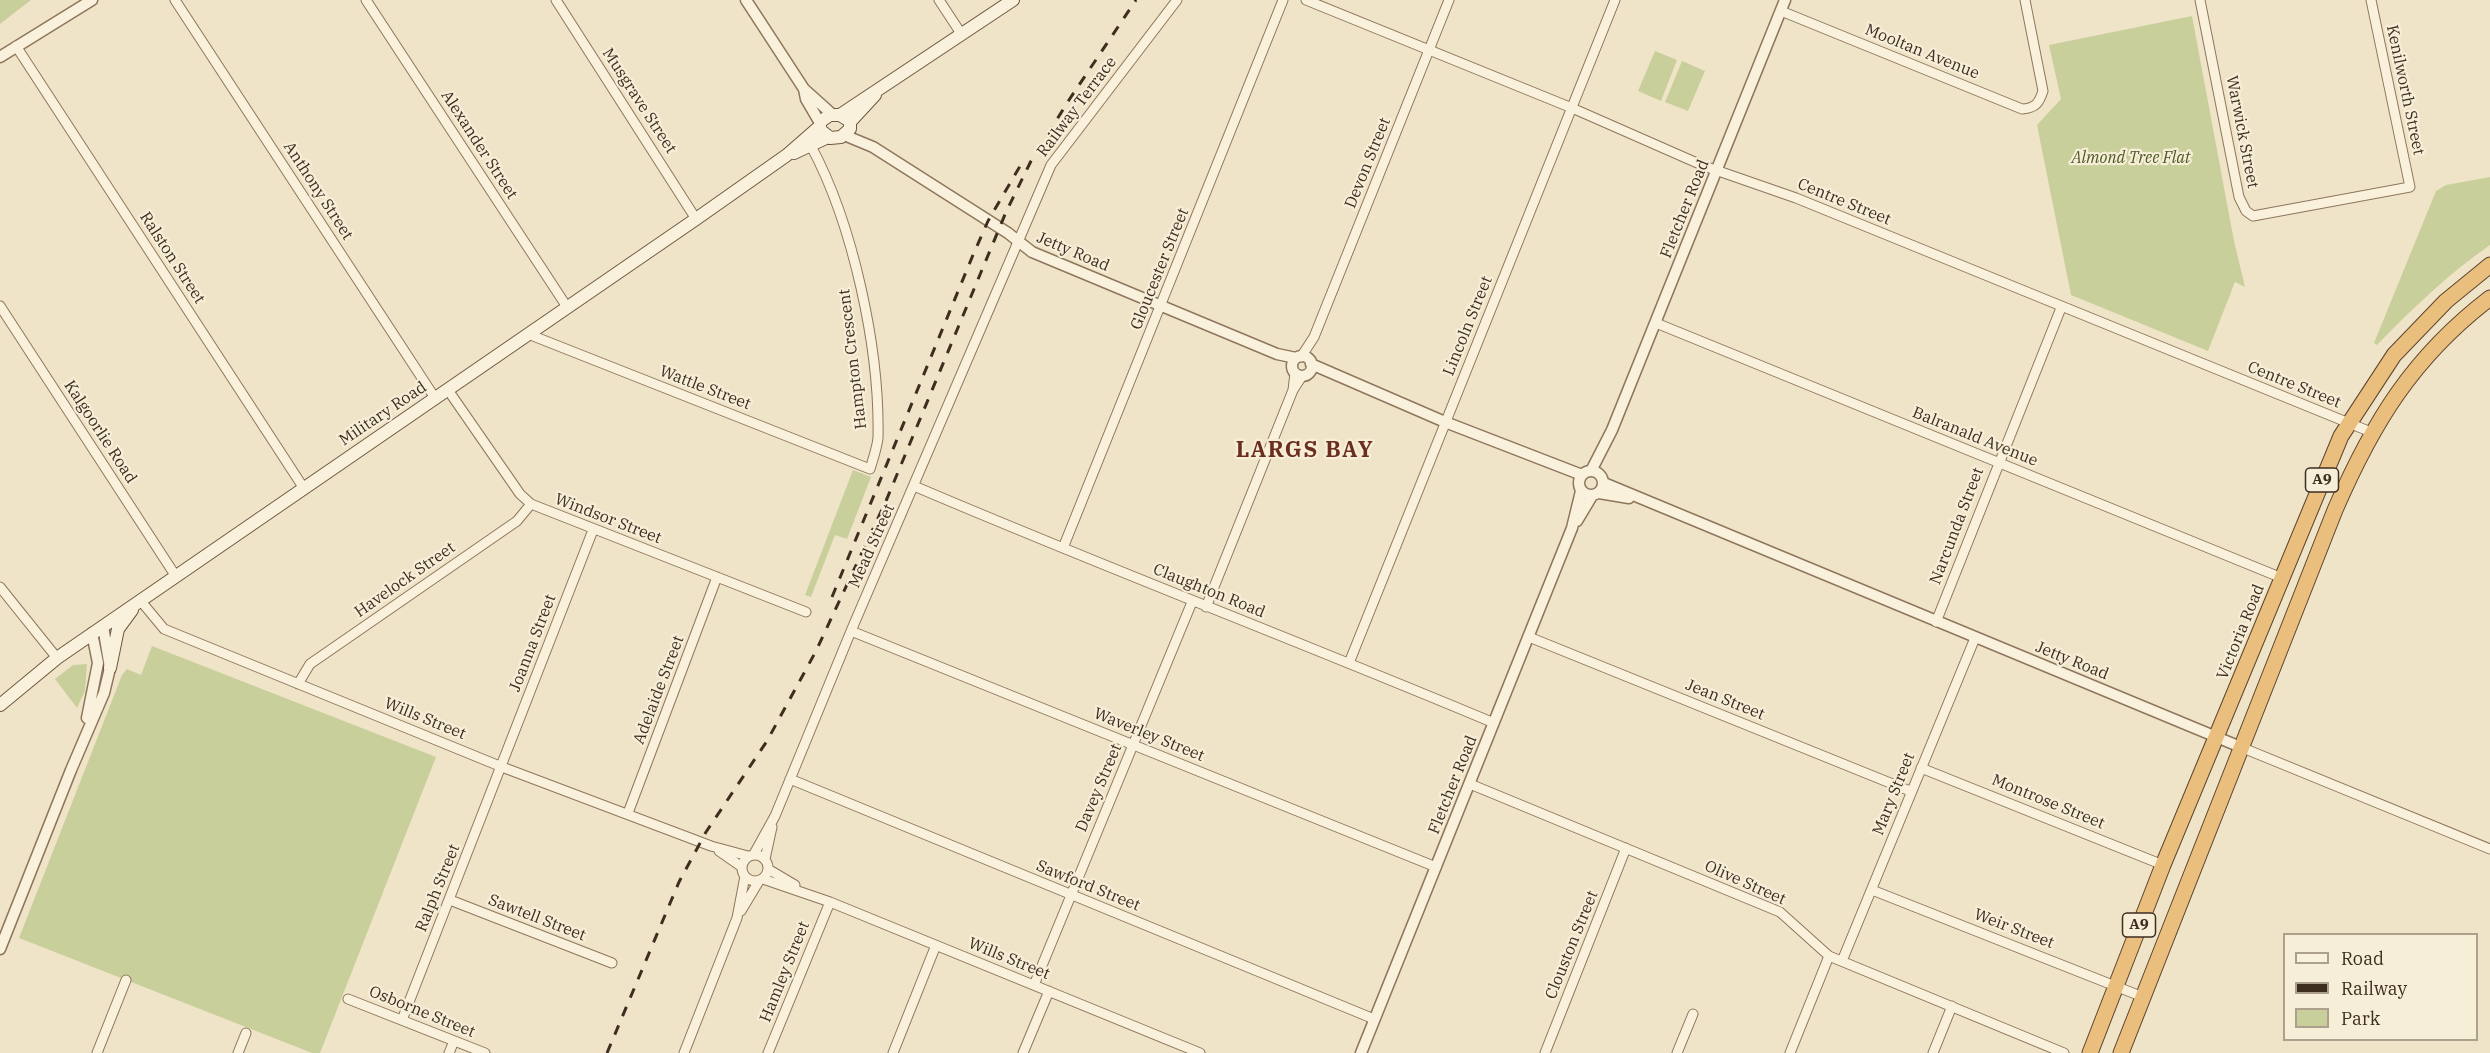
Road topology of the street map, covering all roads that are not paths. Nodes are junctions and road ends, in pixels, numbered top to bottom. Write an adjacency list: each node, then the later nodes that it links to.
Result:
1 (92, 0): 19 (street)
2 (176, 0): 43 (street, Anthony Street)
3 (366, 0): 37 (street, Alexander Street)
4 (556, 0): 31 (street, Musgrave Street)
5 (746, 0): 22 (street, Jetty Road)
6 (939, 0): 18 (street)
7 (1013, 0): 18 (main road)
8 (1177, 0): 32 (street, Railway Terrace)
9 (1283, 0): 35 (street, Gloucester Street)
10 (1306, 0): 20 (street, Centre Street)
11 (1449, 0): 20 (street, Devon Street)
12 (1615, 0): 23 (street, Lincoln Street)
13 (1785, 0): 17 (street, Fletcher Road)
14 (2025, 0): 17 (street, Mooltan Avenue)
15 (2200, 0): 30 (street, Warwick Street)
16 (2371, 0): 30 (street, Kenilworth Street)
17 (1780, 11): 29 (street, Fletcher Road)
18 (962, 35): 24 (main road)
19 (16, 46): 21 (street); 51 (street, Ralston Street)
20 (1429, 51): 23 (street, Centre Street); 41 (street, Devon Street)
21 (0, 57)
22 (804, 89): 24 (street, Jetty Road); 25 (street, Jetty Road)
23 (1572, 108): 29 (street, Centre Street); 44 (street, Lincoln Street)
24 (844, 122): 25 (main road, Military Road); 26 (main road); 32 (street, Jetty Road)
25 (820, 125): 26 (main road); 28 (main road, Military Road)
26 (828, 137): 27 (main road, Military Road)
27 (811, 146): 28 (main road, Military Road); 48 (street, Hampton Crescent)
28 (787, 155): 31 (main road, Military Road)
29 (1718, 168): 38 (street, Centre Street); 39 (street, Fletcher Road)
30 (2410, 187)
31 (696, 219): 37 (main road, Military Road)
32 (1017, 242): 35 (street, Jetty Road); 50 (street, Mead Street)
33 (2490, 265): 45 (highway, Victoria Road / A9)
34 (2490, 297): 46 (highway, A9)
35 (1162, 305): 41 (street, Jetty Road); 57 (street, Gloucester Street)
36 (0, 306): 58 (street, Kalgoorlie Road)
37 (567, 307): 40 (main road, Military Road)
38 (2061, 308): 45 (street, Centre Street); 47 (street, Narcunda Street)
39 (1656, 323): 47 (street, Balranald Avenue); 49 (street, Fletcher Road)
40 (528, 334): 42 (main road, Military Road); 48 (street, Wattle Street)
41 (1302, 366): 44 (street, Jetty Road); 64 (street, Devon Street)
42 (448, 390): 43 (main road, Military Road); 54 (street, Windsor Street)
43 (435, 398): 51 (main road, Military Road)
44 (1445, 422): 49 (street, Jetty Road); 72 (street, Lincoln Street)
45 (2348, 423): 46 (street, Centre Street); 60 (highway, Victoria Road / A9)
46 (2371, 432): 79 (highway, A9)
47 (1999, 463): 60 (street, Balranald Avenue); 66 (street, Narcunda Street)
48 (870, 469)
49 (1589, 480): 52 (street, Jetty Road); 52 (street, Fletcher Road); 53 (street, Jetty Road); 55 (street, Fletcher Road)
50 (915, 486): 57 (street, Claughton Road); 68 (street, Mead Street)
51 (303, 487): 58 (main road, Military Road)
52 (1596, 494): 53 (street, Jetty Road); 55 (street, Fletcher Road)
53 (1644, 501): 66 (street, Jetty Road)
54 (531, 504): 56 (street, Windsor Street); 74 (street, Havelock Street)
55 (1572, 528): 69 (street, Fletcher Road)
56 (593, 530): 59 (street, Windsor Street); 80 (street, Joanna Street)
57 (1063, 548): 63 (street, Claughton Road)
58 (175, 575): 62 (main road, Military Road)
59 (717, 577): 65 (street, Windsor Street); 86 (street, Adelaide Street)
60 (2282, 578): 77 (highway, Victoria Road / A9)
61 (0, 587): 71 (street)
62 (140, 600): 67 (main road, Military Road); 73 (main road); 74 (street, Wills Street)
63 (1192, 602): 64 (street, Claughton Road); 78 (street, Davey Street)
64 (1206, 607): 72 (street, Claughton Road)
65 (807, 612)
66 (1936, 622): 70 (street, Jetty Road)
67 (97, 629): 71 (main road, Military Road); 73 (street); 82 (street)
68 (851, 631): 78 (street, Waverley Street); 83 (street, Mead Street)
69 (1529, 637): 76 (street, Fletcher Road); 85 (street, Jean Street)
70 (1975, 638): 77 (street, Jetty Road); 81 (street, Mary Street)
71 (57, 658): 75 (main road, Military Road)
72 (1349, 663): 76 (street, Claughton Road)
73 (110, 668): 82 (street)
74 (298, 684): 80 (street, Wills Street)
75 (0, 705)
76 (1494, 723): 84 (street, Fletcher Road)
77 (2218, 737): 79 (street, Jetty Road); 93 (highway, Victoria Road / A9)
78 (1133, 745): 94 (street, Waverley Street); 100 (street, Davey Street)
79 (2243, 748): 90 (street, Jetty Road); 113 (highway, A9)
80 (502, 767): 86 (street, Wills Street); 101 (street, Ralph Street)
81 (1921, 768): 85 (street, Mary Street); 93 (street, Montrose Street)
82 (70, 770): 105 (street)
83 (790, 779): 87 (street, Mead Street); 100 (street, Sawford Street)
84 (1470, 784): 89 (street, Olive Street); 94 (street, Fletcher Road)
85 (1910, 791): 98 (street, Mary Street)
86 (628, 813): 88 (street, Wills Street)
87 (775, 816): 91 (street, Mead Street); 92 (street, Mead Street)
88 (711, 846): 91 (street, Wills Street); 96 (street, Wills Street)
89 (1626, 848): 106 (street, Olive Street); 131 (street, Clouston Street)
90 (2490, 849)
91 (751, 855): 92 (street, Wills Street); 96 (street, Mead Street)
92 (765, 859): 95 (street)
93 (2163, 865): 111 (highway, Victoria Road / A9)
94 (1436, 867): 117 (street, Fletcher Road)
95 (768, 870): 97 (street); 99 (street, Wills Street)
96 (743, 871): 97 (street, Wills Street); 103 (street)
97 (761, 880): 99 (street, Wills Street); 103 (street)
98 (1872, 890): 107 (street, Mary Street); 111 (street, Weir Street)
99 (807, 893): 102 (street, Wills Street)
100 (1071, 895): 110 (street, Davey Street); 117 (street, Sawford Street)
101 (450, 900): 108 (street, Sawtell Street); 118 (street, Ralph Street)
102 (830, 902): 104 (street, Wills Street); 127 (street, Hamley Street)
103 (736, 918): 126 (street)
104 (936, 945): 110 (street, Wills Street); 128 (street)
105 (0, 949)
106 (1829, 956): 107 (street, Olive Street); 133 (street)
107 (1842, 961): 115 (street, Olive Street)
108 (612, 963)
109 (126, 980): 122 (street)
110 (1034, 985): 112 (street, Wills Street)
111 (2115, 985): 113 (street, Weir Street); 136 (highway, Victoria Road / A9)
112 (1049, 991): 121 (street, Wills Street); 129 (street)
113 (2143, 997): 137 (highway, A9)
114 (348, 999): 118 (street, Osborne Street)
115 (1952, 1006): 134 (street); 135 (street, Olive Street)
116 (1693, 1014): 132 (street)
117 (1374, 1019): 130 (street, Fletcher Road)
118 (402, 1020): 120 (street, Osborne Street)
119 (246, 1033): 123 (street)
120 (454, 1041): 124 (street); 125 (street, Osborne Street)
121 (1196, 1052)
122 (97, 1053)
123 (237, 1053)
124 (449, 1053)
125 (485, 1053)
126 (684, 1053)
127 (768, 1053)
128 (893, 1053)
129 (1023, 1053)
130 (1361, 1053)
131 (1545, 1053)
132 (1677, 1053)
133 (1790, 1053)
134 (1933, 1053)
135 (2064, 1053)
136 (2090, 1053)
137 (2121, 1053)

